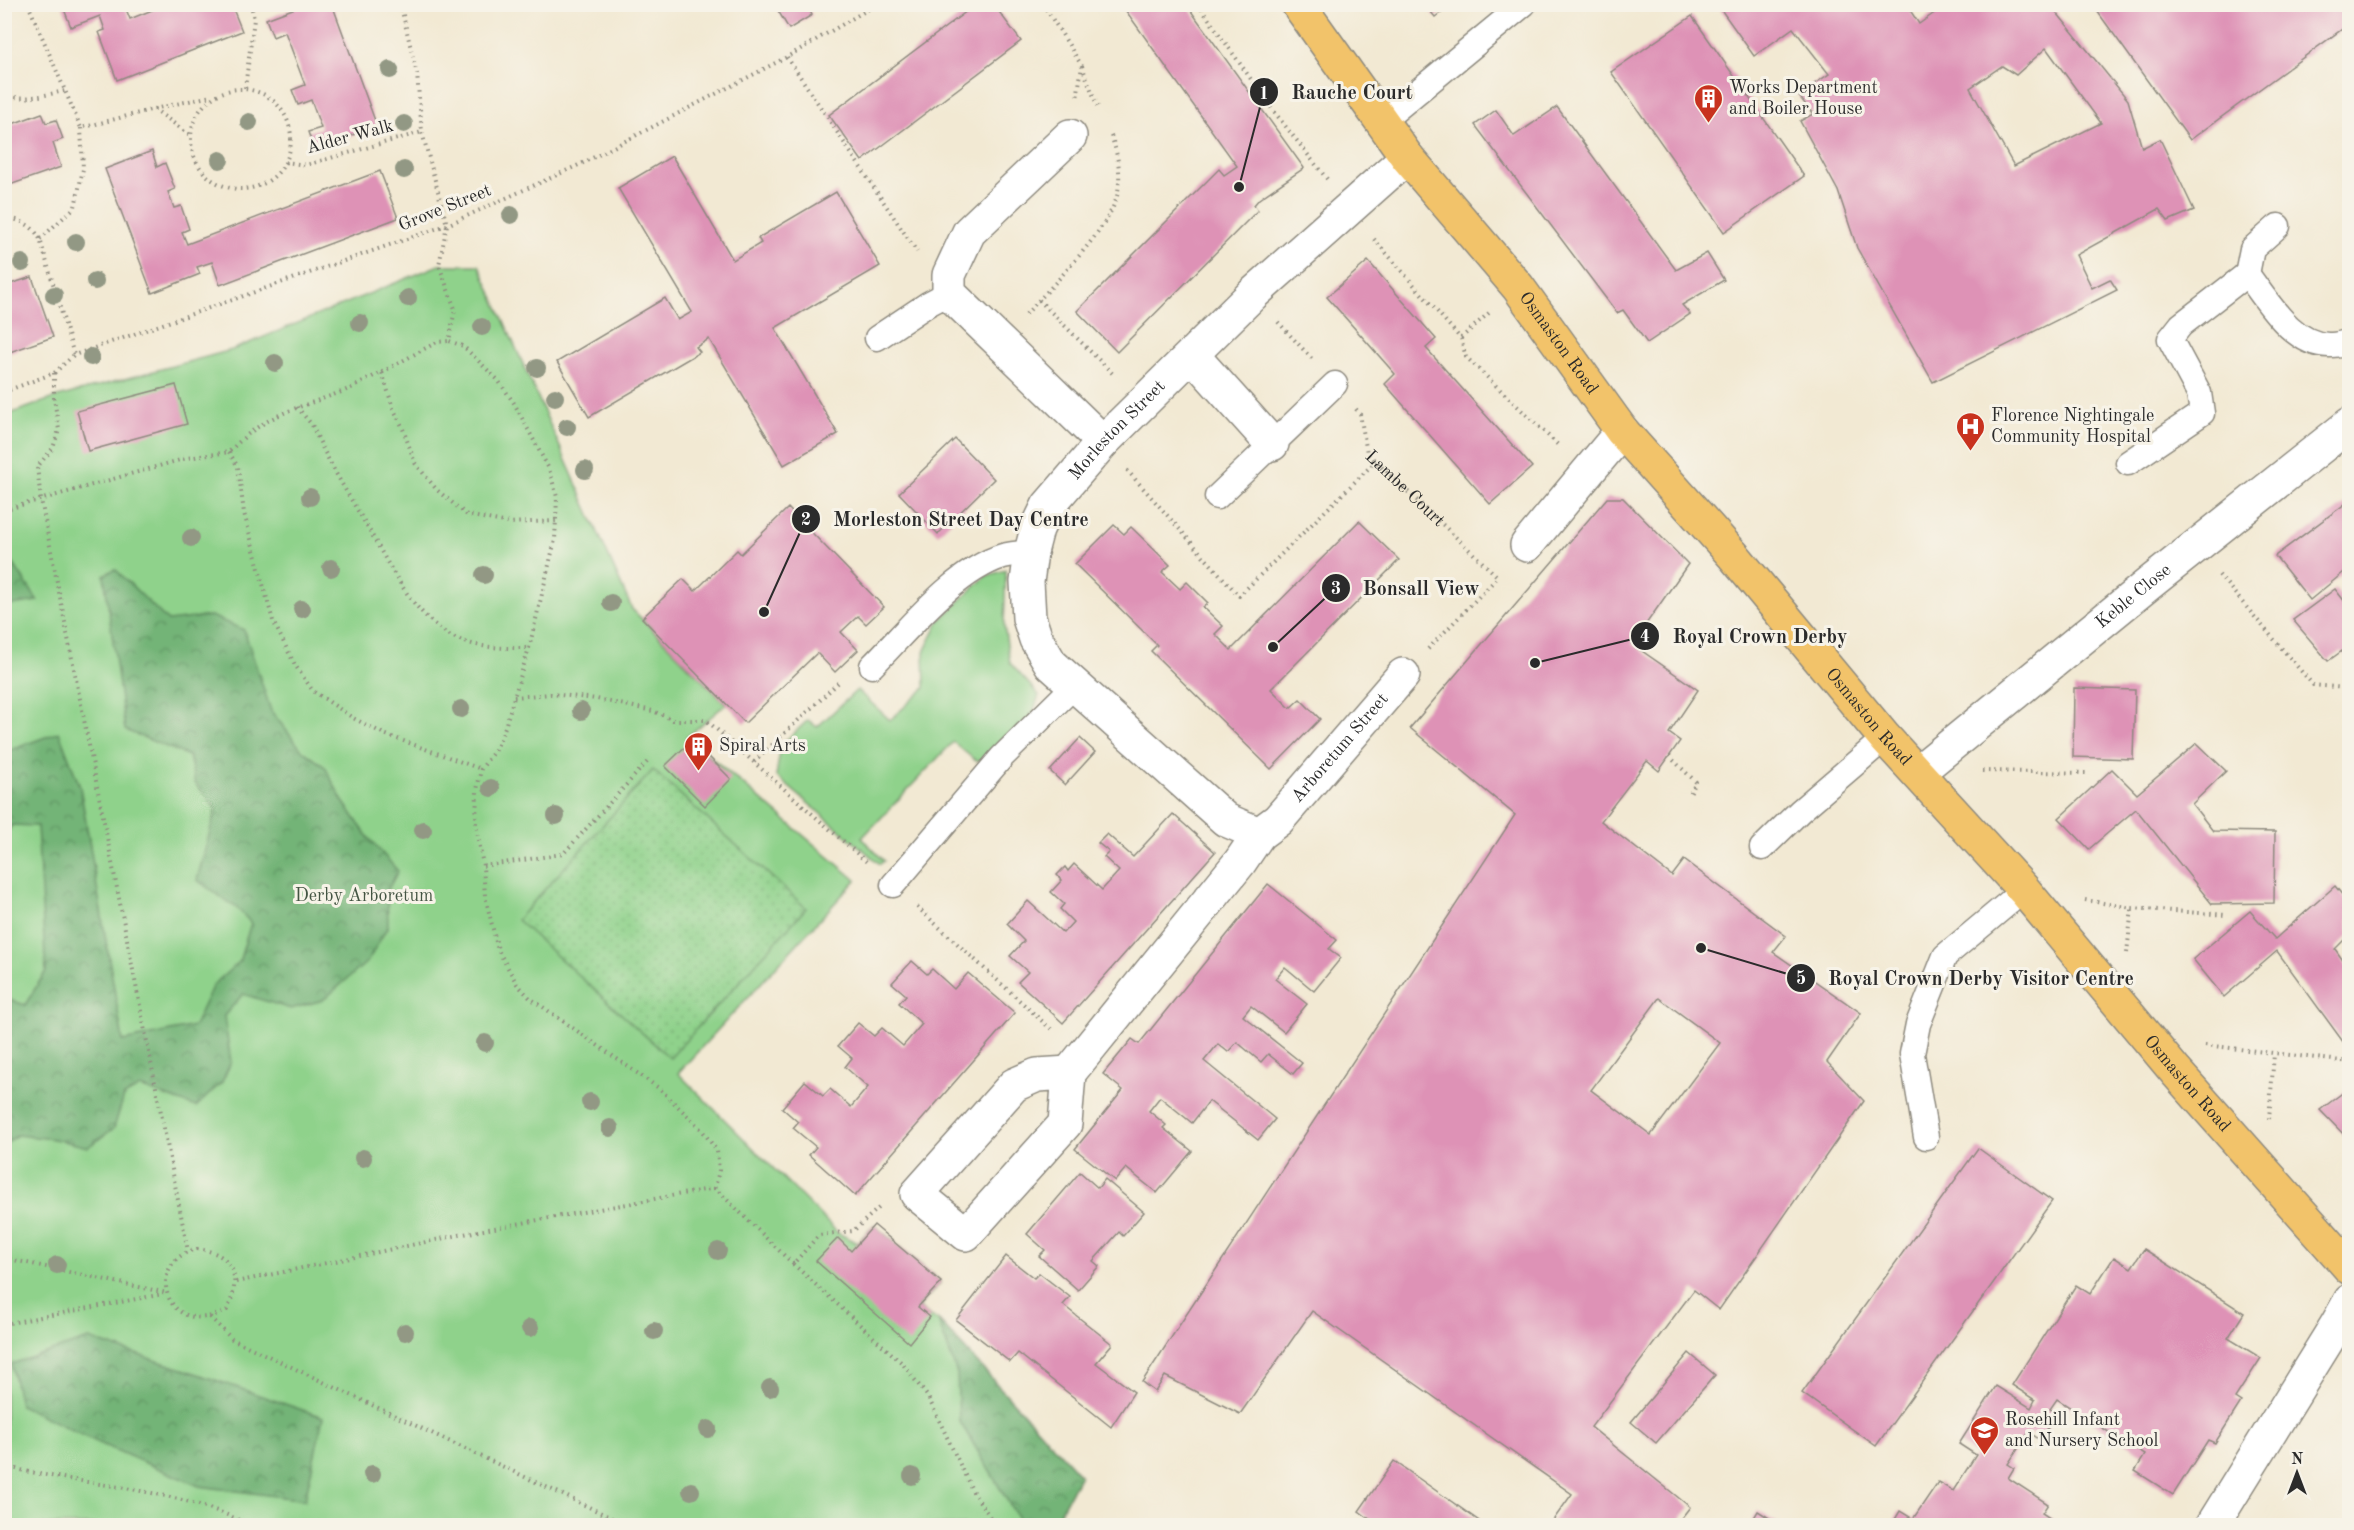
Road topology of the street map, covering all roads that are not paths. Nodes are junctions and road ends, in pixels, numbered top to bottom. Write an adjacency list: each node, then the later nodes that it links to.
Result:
1 (1298, 4): 3 (main road, Osmaston Road)
2 (1524, 4): 3 (lane)
3 (1382, 121): 5 (main road, Osmaston Road)
4 (1070, 136): 8 (street)
5 (1407, 158): 11 (street, Morleston Street); 14 (main road, Osmaston Road)
6 (2278, 226): 7 (lane)
7 (2247, 274): 10 (lane); 17 (lane)
8 (949, 284): 9 (lane); 15 (street)
9 (877, 338)
10 (2349, 341)
11 (1192, 355): 15 (street, Morleston Street); 16 (street)
12 (1335, 384): 16 (lane)
13 (2349, 424): 25 (street, Keble Close)
14 (1622, 431): 19 (street); 24 (main road, Osmaston Road)
15 (1103, 442): 20 (street, Morleston Street)
16 (1272, 444): 18 (lane)
17 (2128, 463)
18 (1217, 497)
19 (1527, 545)
20 (1031, 552): 21 (lane); 23 (street, Morleston Street)
21 (872, 666)
22 (1403, 675): 26 (street, Arboretum Street)
23 (1074, 686): 26 (street, Morleston Street); 28 (lane)
24 (1885, 738): 25 (main road, Osmaston Road); 27 (lane)
25 (1918, 772): 29 (main road, Osmaston Road)
26 (1259, 834): 30 (street, Arboretum Street)
27 (1762, 848)
28 (893, 885)
29 (2024, 890): 31 (lane); 32 (main road, Osmaston Road)
30 (1069, 1073): 30 (street)
31 (1926, 1137)
32 (2349, 1268)
33 (2349, 1301): 34 (street)
34 (2212, 1526)

